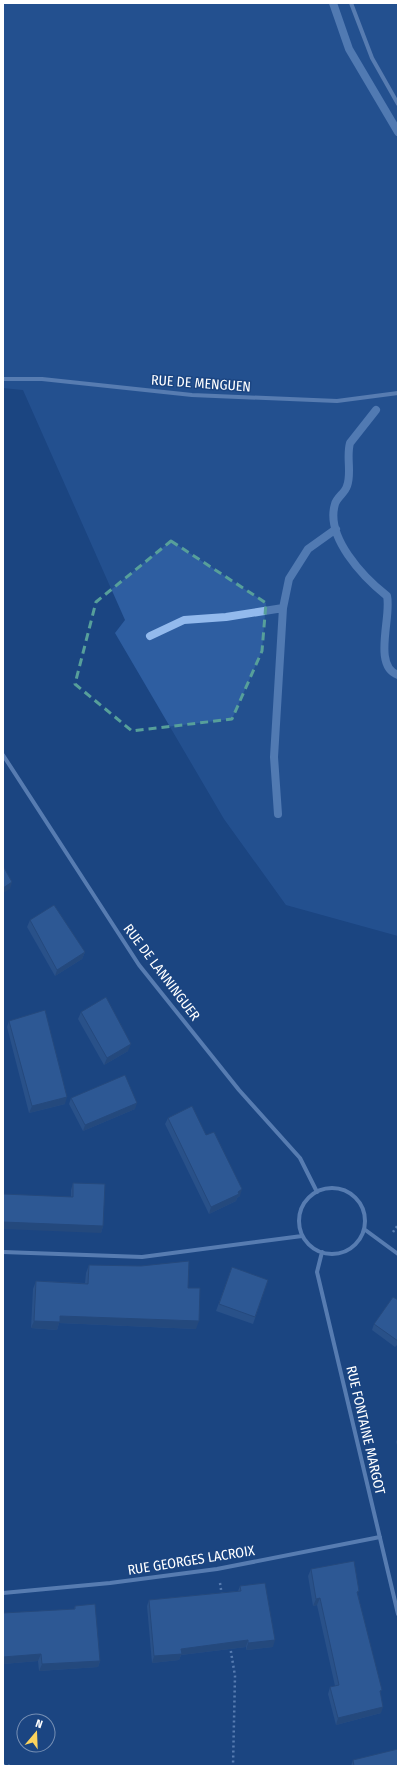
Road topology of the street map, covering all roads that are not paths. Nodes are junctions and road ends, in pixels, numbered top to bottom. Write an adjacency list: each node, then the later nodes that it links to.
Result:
1 (351, 3): 2 (street)
2 (398, 104)
3 (3, 380): 4 (street, RUE DE MENGUEN)
4 (398, 393)
5 (3, 755): 6 (street, RUE DE LANNINGUER)
6 (317, 1192): 7 (street); 8 (street)
7 (364, 1229): 10 (street); 11 (street)
8 (302, 1236): 9 (street); 10 (street)
9 (3, 1252)
10 (322, 1252): 12 (street, RUE FONTAINE MARGOT)
11 (398, 1254)
12 (380, 1536): 13 (street, RUE GEORGES LACROIX); 14 (street, RUE FONTAINE MARGOT)
13 (3, 1593)
14 (398, 1614)

